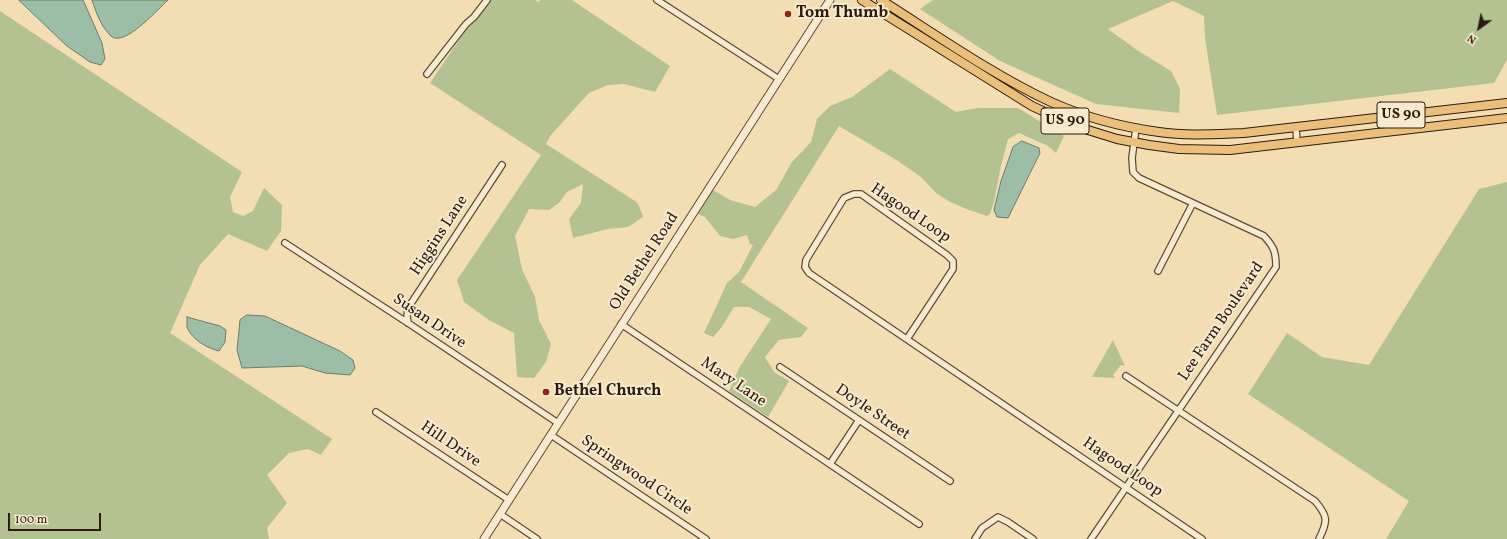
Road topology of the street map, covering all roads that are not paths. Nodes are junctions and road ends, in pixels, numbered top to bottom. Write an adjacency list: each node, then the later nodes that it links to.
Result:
1 (487, 0): 6 (street)
2 (657, 0): 7 (street)
3 (830, 0): 7 (street, Old Bethel Road)
4 (862, 0): 12 (main road, US 90)
5 (881, 0): 10 (main road, US 90)
6 (427, 74)
7 (779, 79): 19 (street, Old Bethel Road)
8 (1507, 103): 11 (main road, US 90)
9 (1507, 118): 13 (main road, US 90)
10 (1136, 128): 11 (main road, US 90); 12 (street, Lee Farm Boulevard)
11 (1296, 128): 13 (street)
12 (1134, 142): 13 (main road, US 90); 15 (street, Lee Farm Boulevard)
13 (1297, 143)
14 (502, 165): 18 (street, Higgins Lane)
15 (1193, 203): 17 (street); 23 (street, Lee Farm Boulevard)
16 (285, 243): 18 (street, Susan Drive)
17 (1158, 271)
18 (408, 323): 26 (street, Susan Drive)
19 (621, 324): 26 (street, Old Bethel Road); 28 (street, Mary Lane)
20 (907, 339): 20 (street, Hagood Loop); 30 (street, Hagood Loop)
21 (780, 367): 25 (street, Doyle Street)
22 (1126, 376): 23 (street)
23 (1179, 410): 30 (street, Lee Farm Boulevard); 41 (street)
24 (376, 412): 31 (street, Hill Drive)
25 (859, 420): 28 (street); 29 (street, Doyle Street)
26 (558, 423): 27 (street, Old Bethel Road)
27 (551, 435): 31 (street, Old Bethel Road); 36 (street, Springwood Circle)
28 (830, 464): 33 (street, Mary Lane)
29 (950, 481)
30 (1127, 487): 39 (street, Lee Farm Boulevard); 40 (street, Hagood Loop)
31 (509, 500): 32 (street, Old Bethel Road)
32 (500, 514): 34 (street, Old Bethel Road); 35 (street)
33 (919, 524)
34 (484, 539)
35 (537, 539)
36 (706, 539)
37 (975, 539): 38 (street)
38 (1033, 539)
39 (1091, 539)
40 (1202, 539)
41 (1319, 539)

